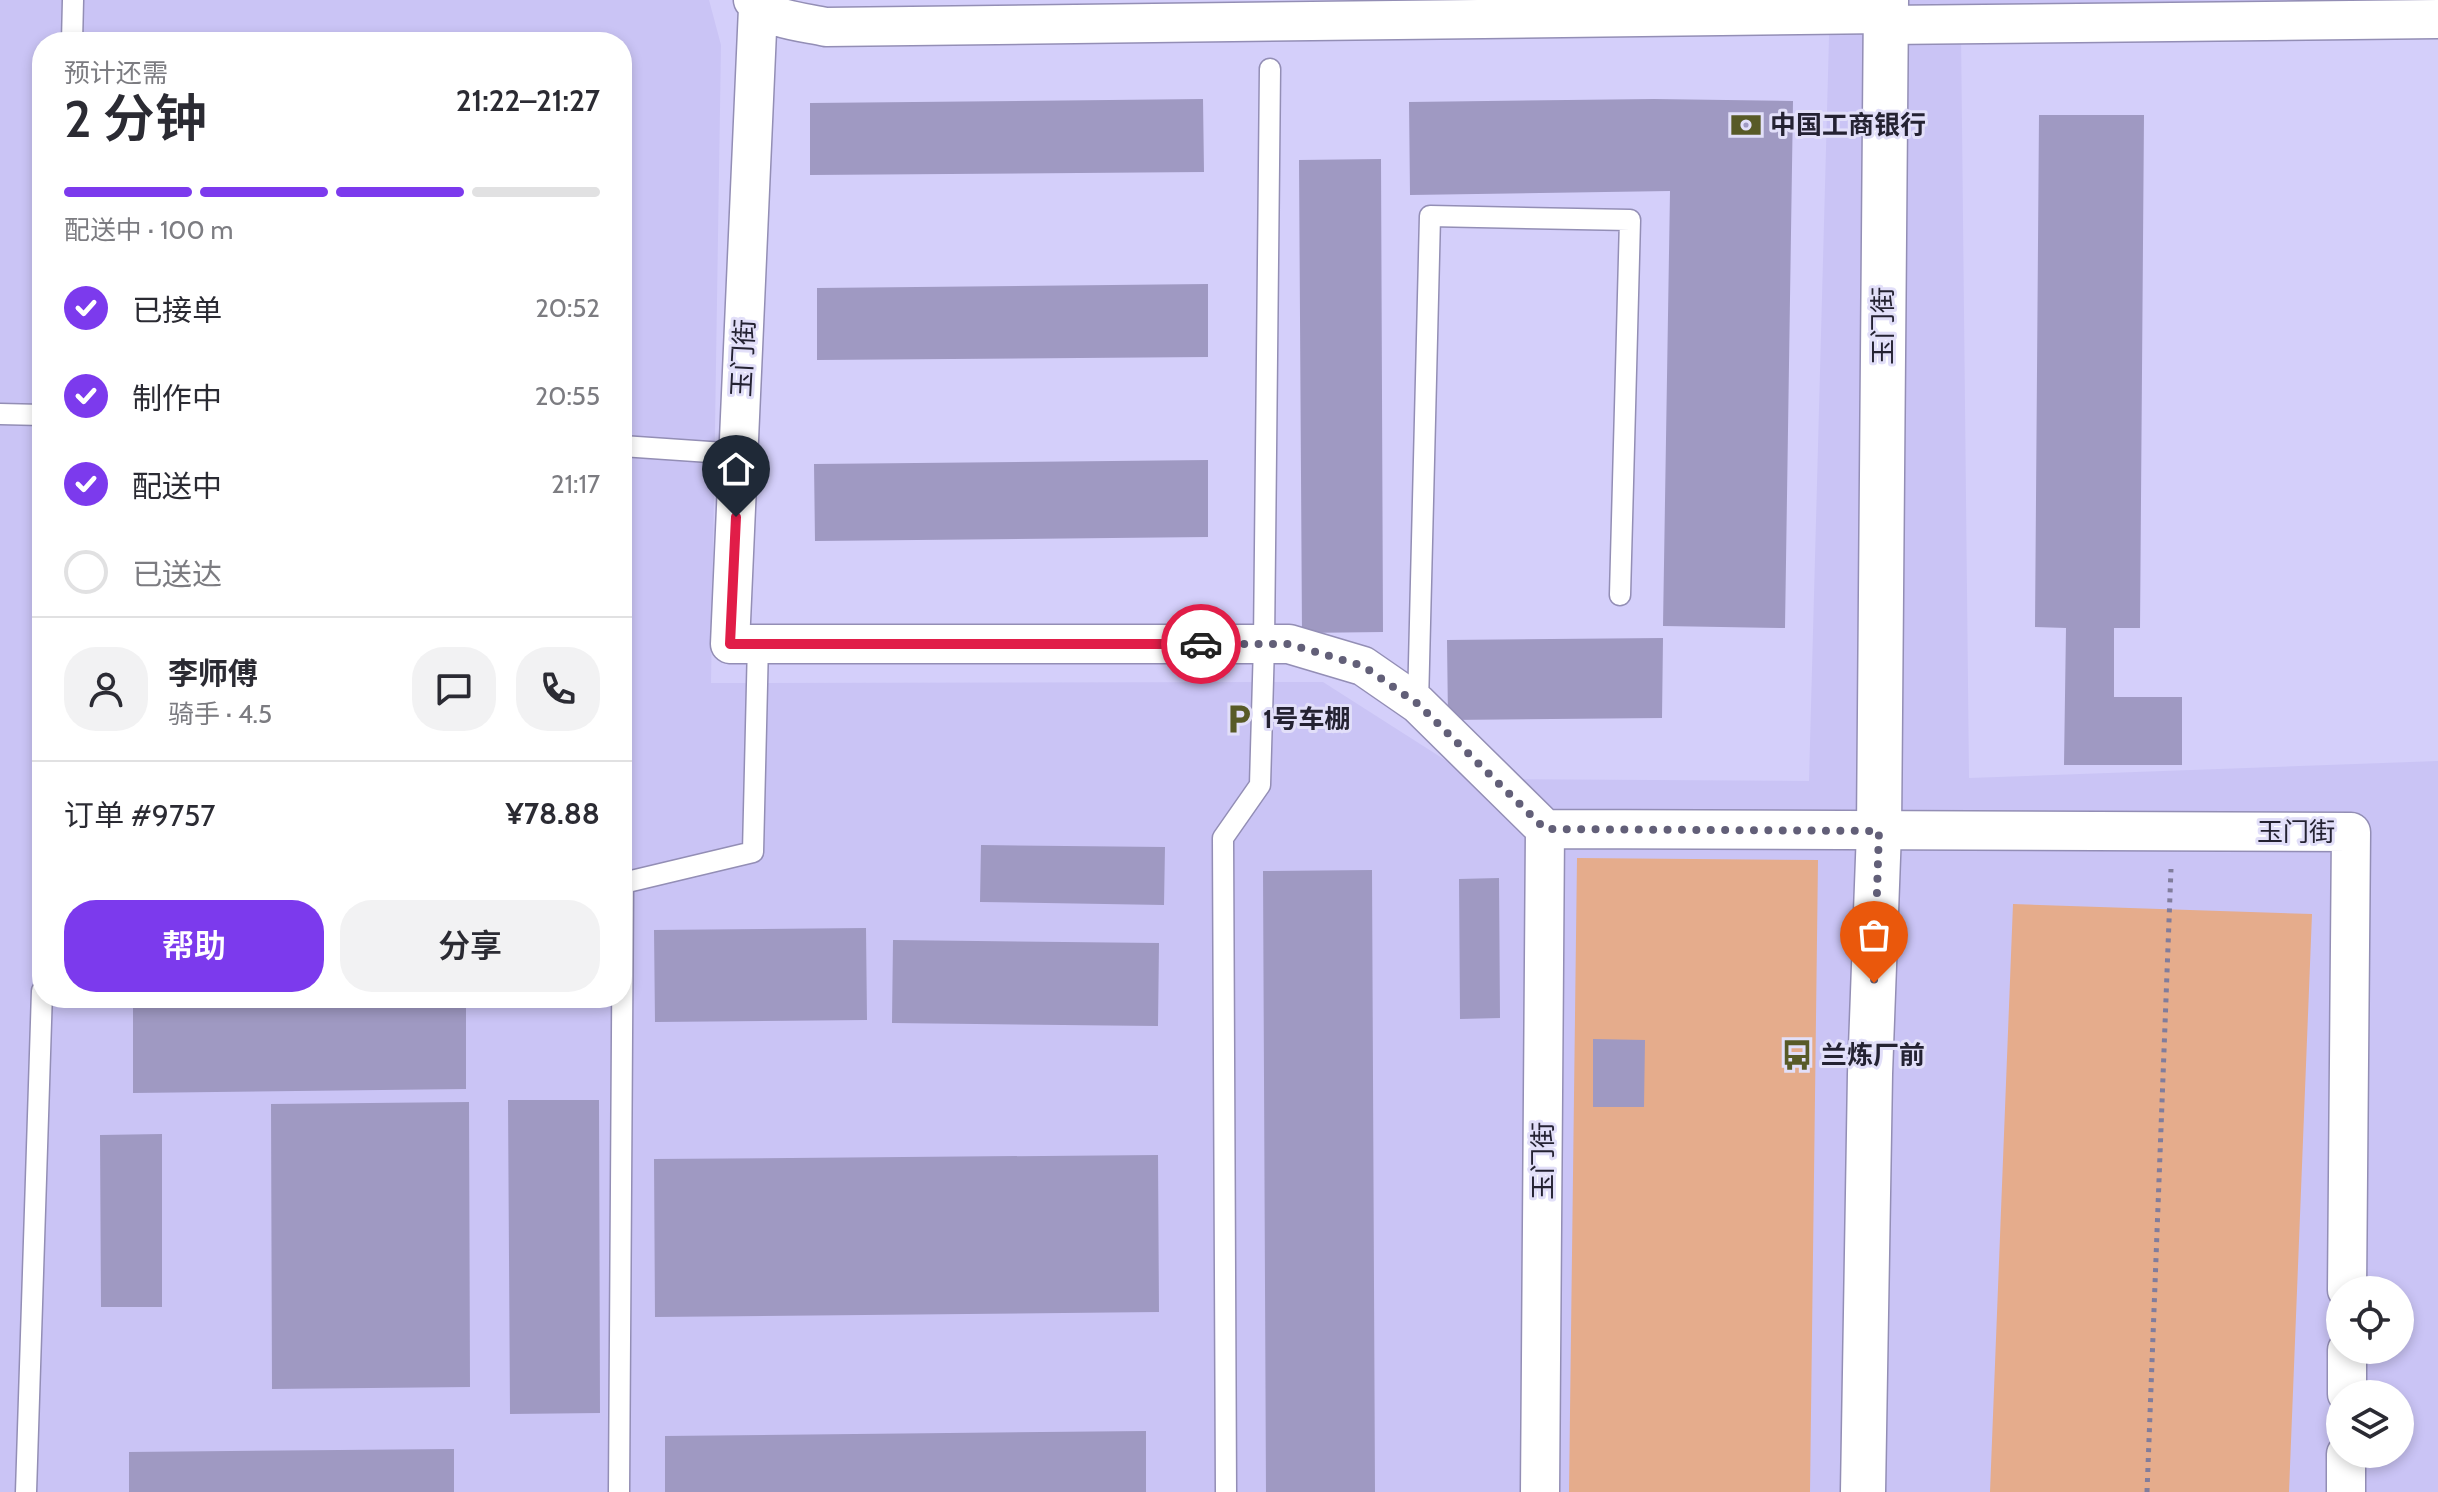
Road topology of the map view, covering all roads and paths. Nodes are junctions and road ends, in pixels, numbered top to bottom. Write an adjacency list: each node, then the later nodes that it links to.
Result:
1 (73, 0): 5 (lane)
2 (756, 4): 3 (street, 玉门街); 10 (street, 玉门街)
3 (1885, 13): 4 (street); 16 (street, 玉门街)
4 (2438, 19)
5 (72, 32)
6 (1270, 69): 13 (lane)
7 (0, 414): 8 (lane)
8 (32, 415)
9 (632, 447): 10 (lane)
10 (739, 454): 12 (street, 玉门街)
11 (1620, 595): 14 (lane)
12 (758, 643): 13 (street, 玉门街); 18 (lane)
13 (1264, 644): 14 (street, 玉门街); 25 (lane)
14 (1418, 704): 15 (street, 玉门街)
15 (1545, 829): 16 (street, 玉门街); 26 (street, 玉门街)
16 (1879, 831): 17 (street, 玉门街); 27 (street, 玉门街)
17 (2172, 832): 21 (street, 玉门街); 28 (path)
18 (632, 881)
19 (41, 1008): 23 (lane)
20 (622, 1008): 24 (lane)
21 (2347, 1276)
22 (2346, 1468): 29 (street)
23 (26, 1492)
24 (619, 1492)
25 (1226, 1492)
26 (1540, 1492)
27 (1863, 1492)
28 (2147, 1492)
29 (2346, 1492)

